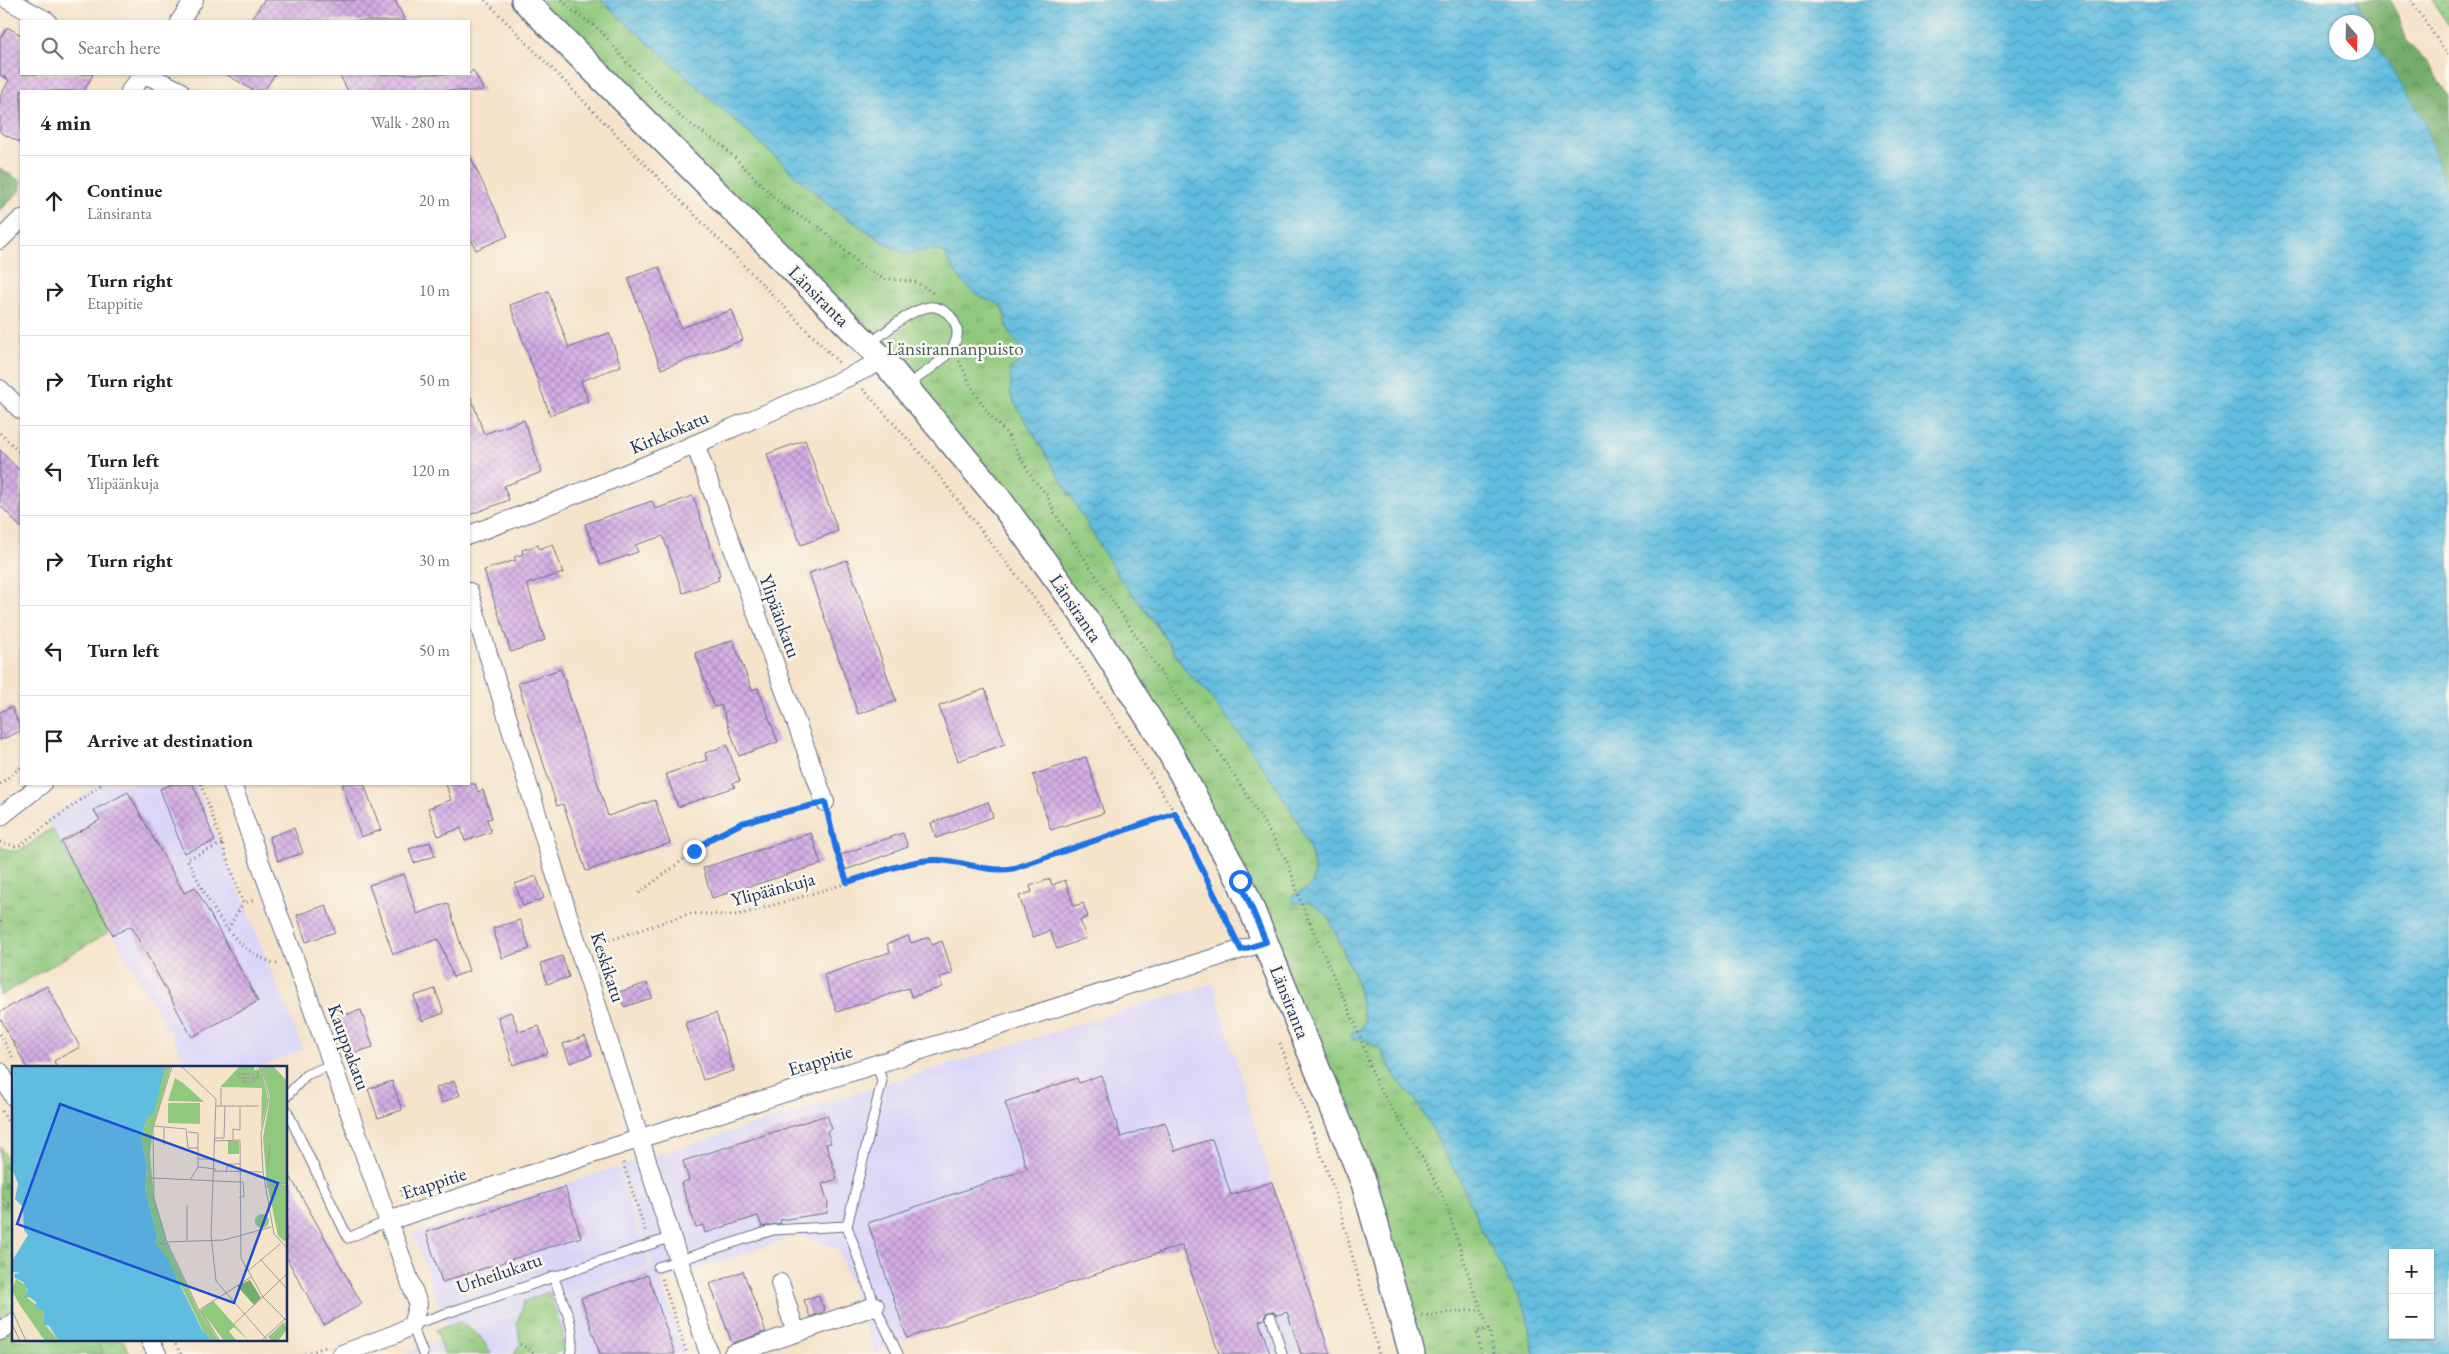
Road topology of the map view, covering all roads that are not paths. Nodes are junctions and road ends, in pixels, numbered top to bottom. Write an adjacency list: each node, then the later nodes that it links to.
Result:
1 (8, 0): 4 (street)
2 (194, 0): 5 (street)
3 (524, 0): 12 (street, Länsiranta)
4 (46, 20)
5 (181, 20)
6 (143, 75): 8 (street)
7 (146, 75): 9 (street)
8 (131, 90)
9 (178, 90)
10 (20, 220): 11 (street)
11 (0, 240)
12 (876, 353): 13 (street, Länsiranta); 13 (lane); 16 (street, Kirkkokatu)
13 (905, 387): 23 (street, Länsiranta)
14 (0, 389): 15 (street)
15 (20, 409)
16 (695, 444): 17 (street, Kirkkokatu); 21 (street, Ylipäänkatu)
17 (470, 535)
18 (470, 595): 30 (street, Keskikatu)
19 (41, 785): 22 (street)
20 (232, 785): 24 (street, Kauppakatu)
21 (825, 802)
22 (0, 817)
23 (1266, 942): 25 (street, Etappitie); 53 (street, Länsiranta)
24 (333, 1064): 28 (lane); 31 (street, Kauppakatu)
25 (877, 1064): 30 (street, Etappitie); 32 (lane)
26 (0, 1072): 27 (street)
27 (12, 1093)
28 (288, 1095)
29 (288, 1113): 31 (lane)
30 (640, 1138): 31 (street, Etappitie); 33 (street, Keskikatu)
31 (388, 1221): 41 (street, Kauppakatu)
32 (847, 1226): 34 (lane); 38 (lane)
33 (672, 1237): 34 (street, Keskikatu); 36 (lane, Urheilukatu)
34 (679, 1259): 35 (lane); 49 (street, Keskikatu)
35 (658, 1267)
36 (554, 1276): 41 (lane, Urheilukatu); 48 (lane)
37 (780, 1283): 43 (street)
38 (875, 1306): 43 (street); 51 (lane)
39 (1270, 1317): 52 (lane)
40 (12, 1324): 42 (street)
41 (412, 1325): 46 (street, Urheilukatu); 47 (lane)
42 (0, 1330)
43 (796, 1333): 50 (street)
44 (151, 1342): 45 (street)
45 (157, 1354)
46 (342, 1354)
47 (423, 1354)
48 (570, 1354)
49 (709, 1354)
50 (733, 1354)
51 (898, 1354)
52 (1282, 1354)
53 (1412, 1354)

